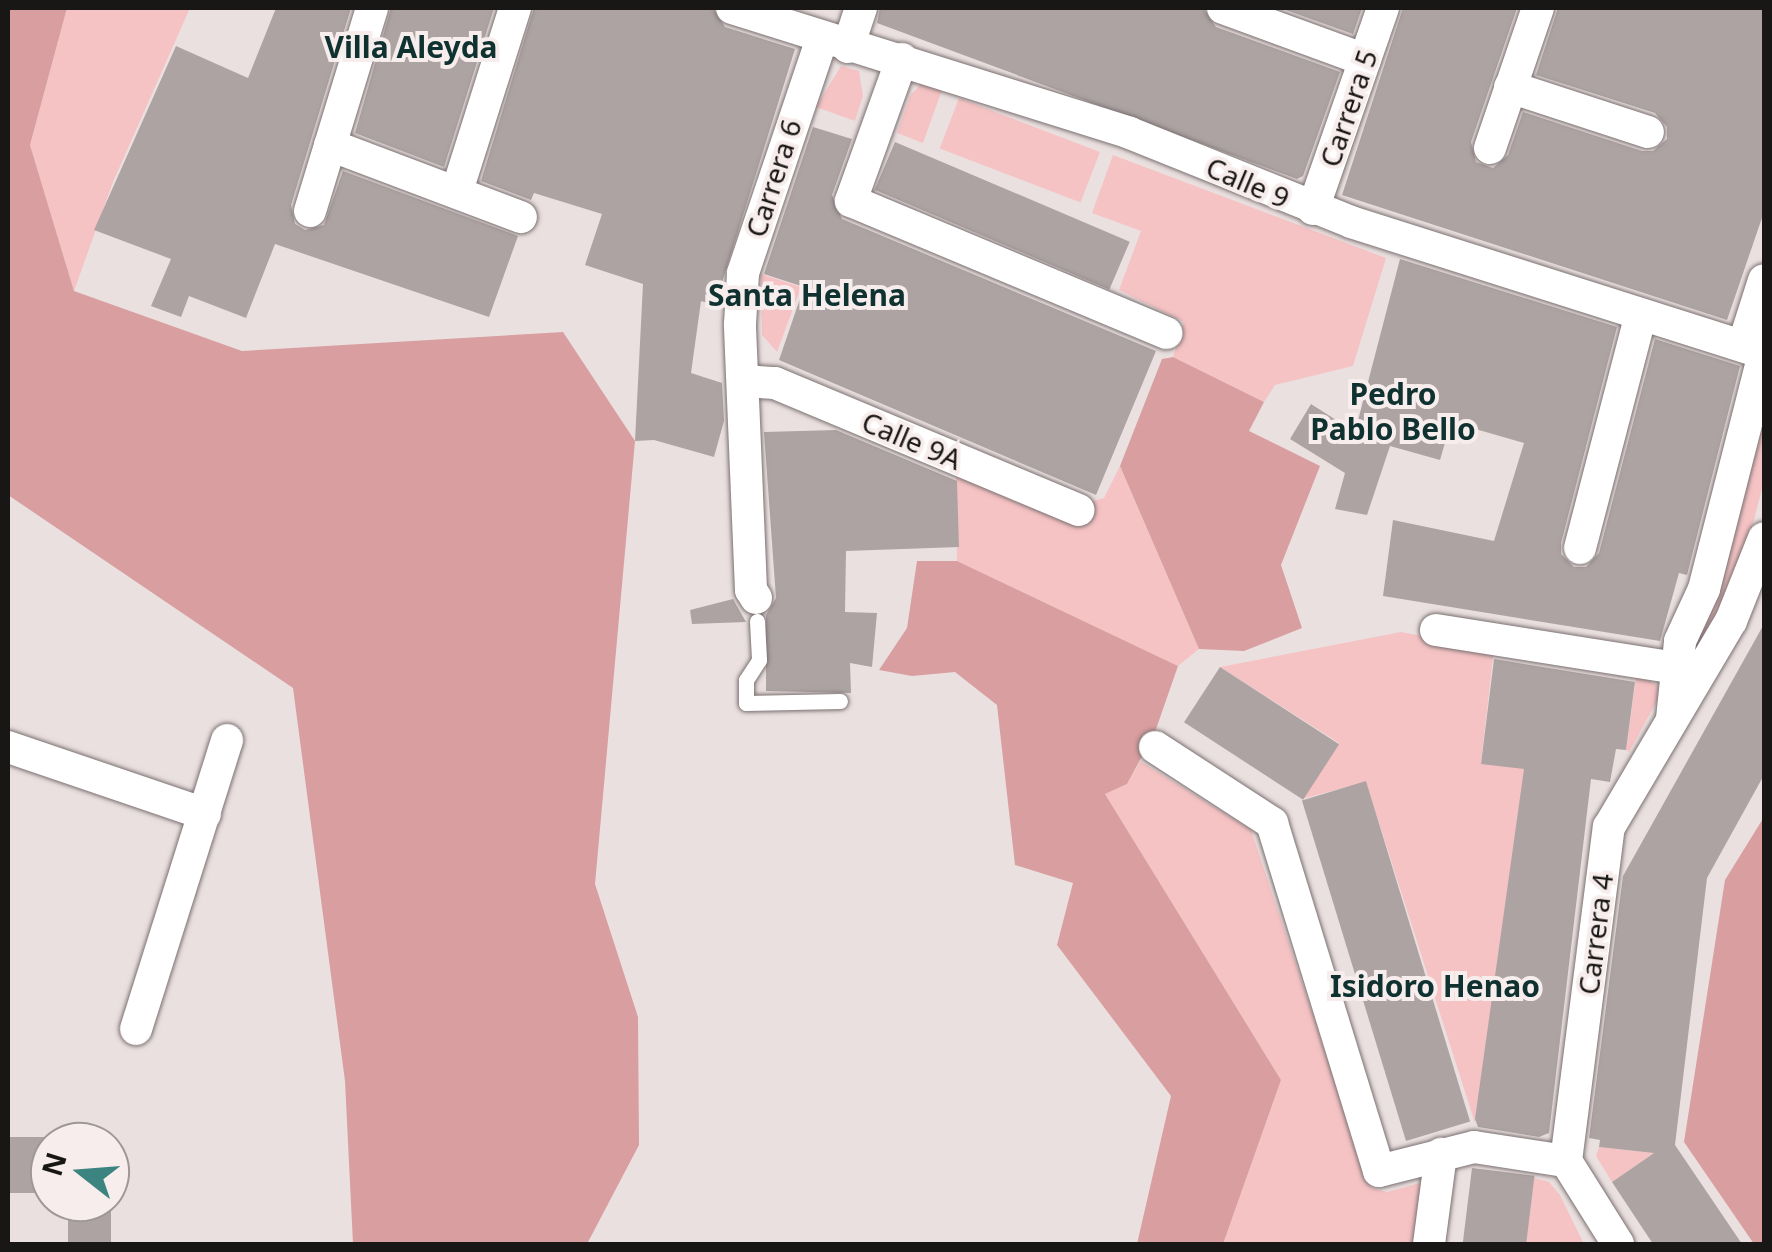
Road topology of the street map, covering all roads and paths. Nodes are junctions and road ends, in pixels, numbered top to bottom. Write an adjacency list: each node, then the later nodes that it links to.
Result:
1 (372, 8): 13 (street)
2 (514, 8): 15 (street)
3 (732, 8): 8 (street, Calle 9)
4 (861, 8): 8 (street, Carrera 6)
5 (1223, 8): 10 (street)
6 (1383, 8): 10 (street, Carrera 5)
7 (1538, 8): 11 (street)
8 (835, 42): 9 (street, Calle 9); 23 (street, Carrera 6)
9 (902, 60): 16 (street, Calle 9); 21 (street)
10 (1365, 60): 16 (street, Carrera 5)
11 (1510, 88): 12 (street); 14 (street)
12 (1648, 132)
13 (330, 145): 15 (street); 17 (street)
14 (1490, 148)
15 (457, 191): 18 (street)
16 (1313, 210): 20 (street, Calle 9)
17 (310, 211)
18 (521, 218)
19 (1764, 280): 22 (street, Carrera 4)
20 (1640, 317): 22 (street, Calle 9); 26 (street)
21 (1166, 333)
22 (1757, 351): 29 (street, Carrera 4)
23 (744, 381): 24 (street, Calle 9A); 27 (street, Carrera 6)
24 (1078, 510)
25 (1764, 538): 31 (street, Carrera 4)
26 (1580, 548)
27 (757, 610): 30 (lane)
28 (1436, 630): 29 (street)
29 (1676, 668): 31 (street, Carrera 4)
30 (840, 701)
31 (1672, 723): 38 (street, Carrera 4)
32 (228, 740): 35 (street)
33 (8, 747): 35 (street)
34 (1155, 747): 37 (street)
35 (205, 814): 36 (street)
36 (136, 1030)
37 (1441, 1154): 38 (street); 39 (street)
38 (1566, 1161): 40 (street)
39 (1430, 1244)
40 (1618, 1244)

